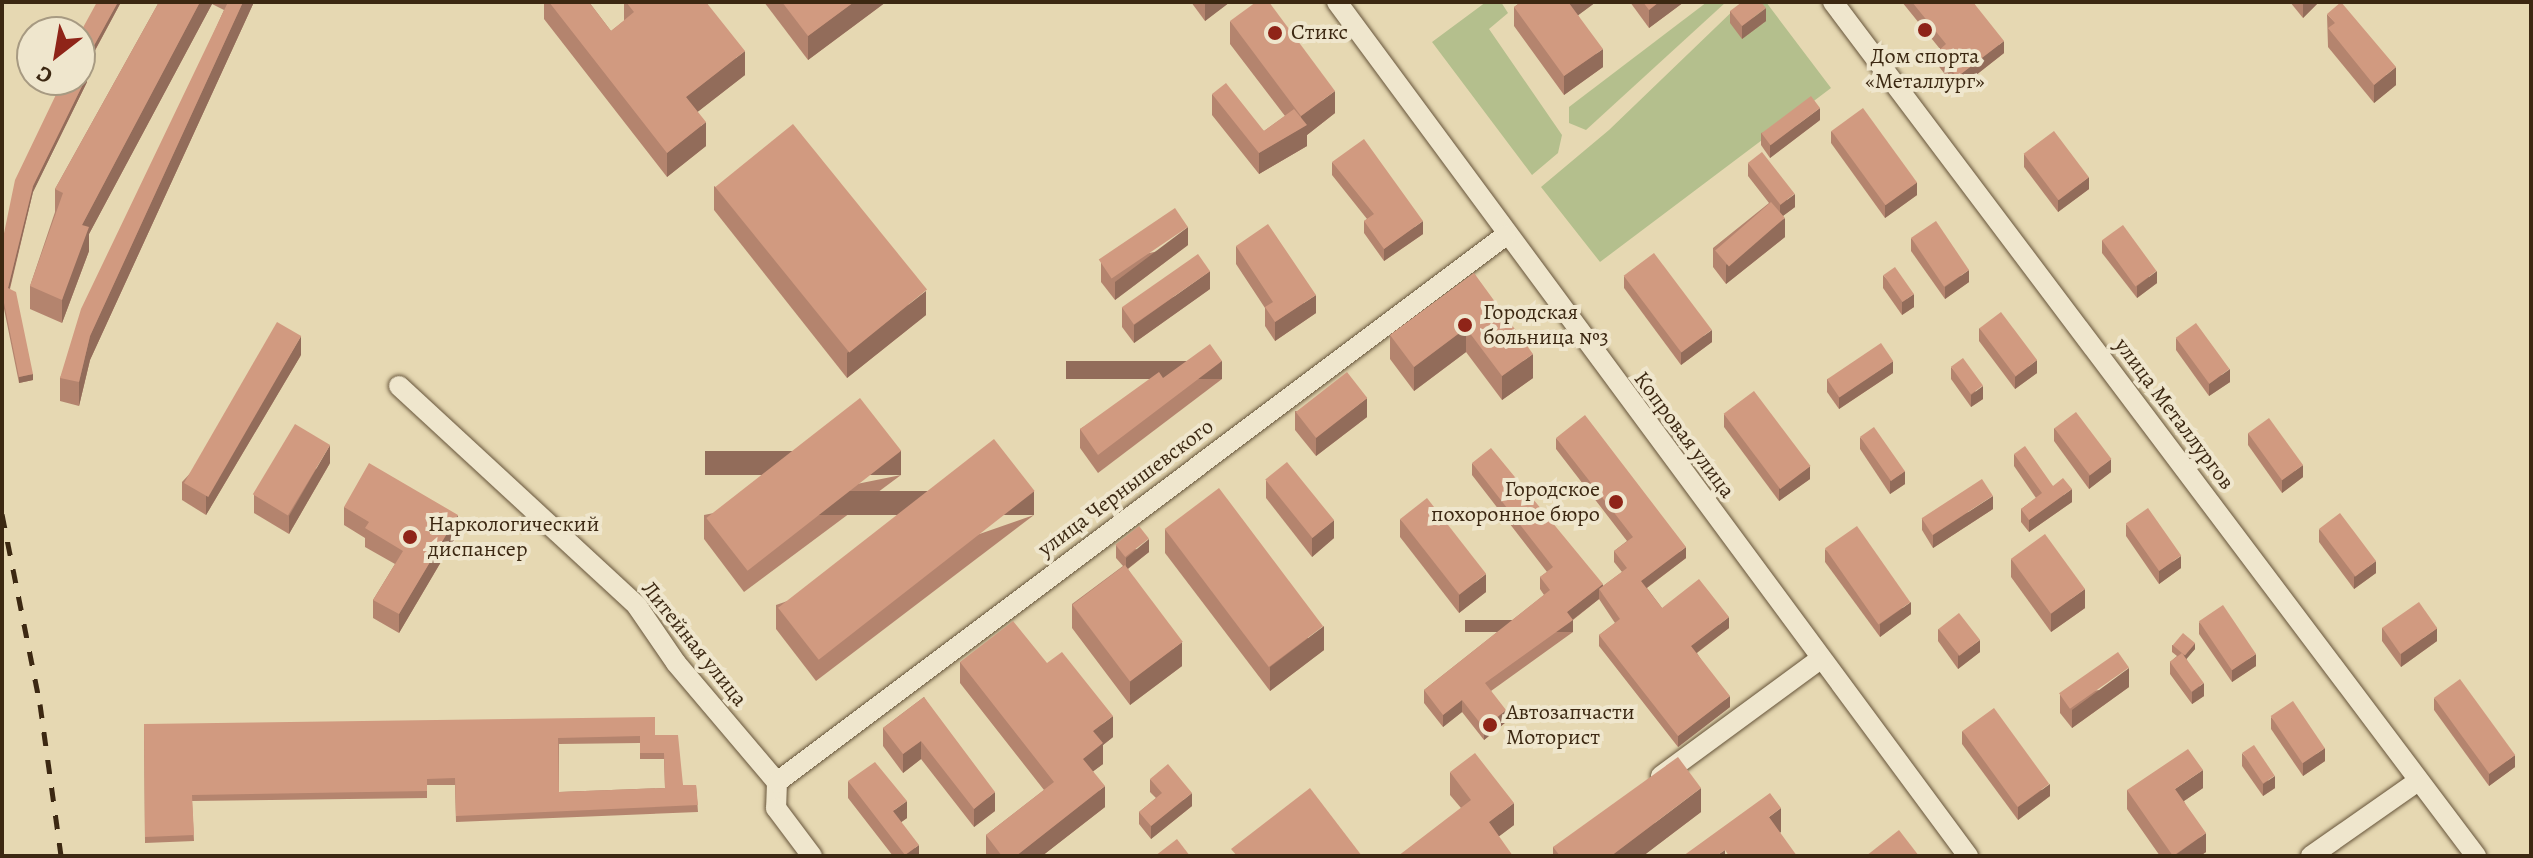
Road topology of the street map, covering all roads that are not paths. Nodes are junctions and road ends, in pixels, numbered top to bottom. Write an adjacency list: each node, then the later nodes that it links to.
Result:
1 (1337, 2): 3 (street, Копровая улица)
2 (1833, 2): 6 (street, улица Металлургов)
3 (1506, 235): 5 (street, Копровая улица); 7 (street, улица Чернышевского)
4 (399, 386): 7 (street, Литейная улица)
5 (1820, 659): 8 (street); 10 (street, Копровая улица)
6 (2418, 781): 11 (street); 12 (street, улица Металлургов)
7 (777, 782): 9 (street, Литейная улица)
8 (1645, 788)
9 (812, 856)
10 (1968, 856)
11 (2311, 856)
12 (2476, 856)

